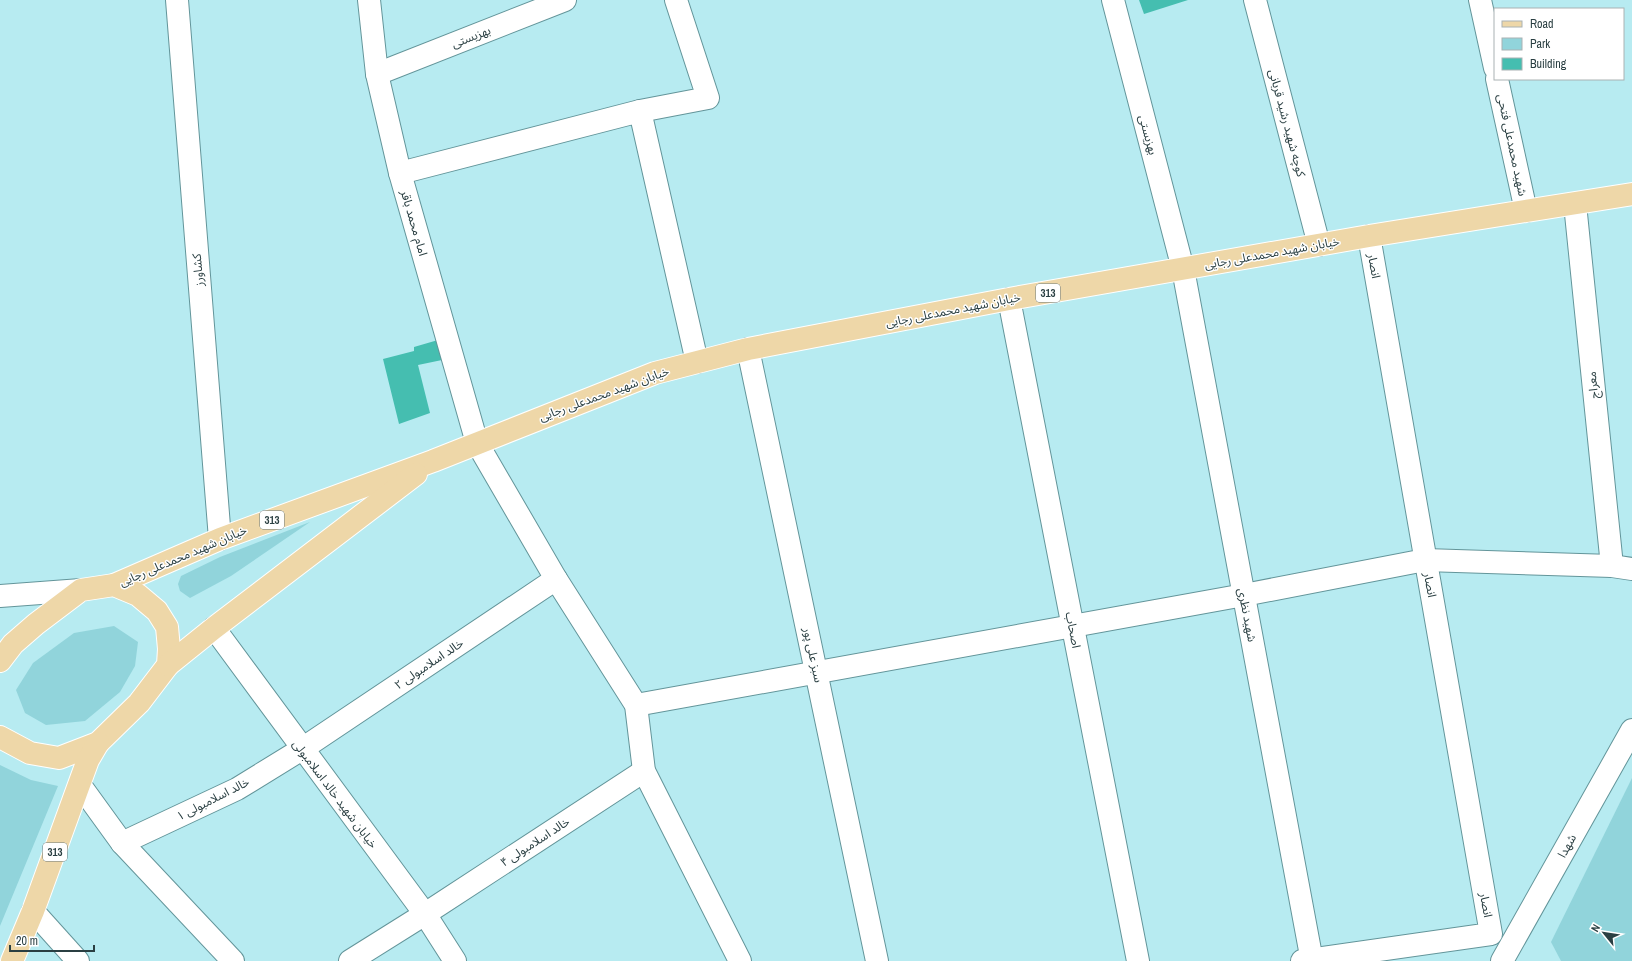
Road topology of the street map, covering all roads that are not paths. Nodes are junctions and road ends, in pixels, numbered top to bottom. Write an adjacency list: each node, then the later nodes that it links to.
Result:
1 (177, 0): 24 (street, کشاورز)
2 (369, 0): 9 (street, امام محمد باقر)
3 (565, 0): 9 (street, بهزیستی)
4 (676, 0): 11 (street)
5 (1113, 0): 18 (street, بهزیستی)
6 (1255, 0): 17 (street, کوچه شهید رشید قربانی)
7 (1480, 0): 8 (street)
8 (1494, 63)
9 (377, 74): 12 (street, امام محمد باقر)
10 (1497, 80): 15 (street, شهید محمدعلی فتحی)
11 (640, 111): 12 (street); 21 (street)
12 (400, 173): 22 (street, امام محمد باقر)
13 (1632, 194): 14 (main road, خیابان شهید محمدعلی رجایی / 313)
14 (1575, 204): 15 (main road, خیابان شهید محمدعلی رجایی / 313); 26 (street, معراج)
15 (1526, 211): 16 (main road, خیابان شهید محمدعلی رجایی / 313)
16 (1369, 236): 17 (main road, خیابان شهید محمدعلی رجایی / 313); 25 (street, انصار)
17 (1319, 245): 18 (main road, خیابان شهید محمدعلی رجایی / 313)
18 (1183, 269): 19 (main road, خیابان شهید محمدعلی رجایی / 313); 30 (street, شهید نظری)
19 (1009, 300): 20 (main road, خیابان شهید محمدعلی رجایی / 313); 32 (street, اصحاب)
20 (748, 349): 21 (main road, خیابان شهید محمدعلی رجایی / 313); 36 (street, سبز علی پور)
21 (697, 362): 22 (main road, خیابان شهید محمدعلی رجایی / 313)
22 (477, 443): 23 (main road, خیابان شهید محمدعلی رجایی / 313); 27 (street, امام محمد باقر)
23 (432, 461): 24 (main road, خیابان شهید محمدعلی رجایی / 313); 33 (main road, خیابان شهید محمدعلی رجایی / 313)
24 (220, 539): 28 (main road, خیابان شهید محمدعلی رجایی / 313)
25 (1425, 560): 26 (street); 30 (street); 48 (street, انصار)
26 (1622, 568)
27 (556, 579): 37 (street, امام محمد باقر); 41 (street, خالد اسلامبولی ۲)
28 (114, 585): 29 (main road, خیابان شهید محمدعلی رجایی); 35 (main road)
29 (81, 590): 31 (street); 34 (main road)
30 (1244, 595): 32 (street); 48 (street, شهید نظری)
31 (0, 596)
32 (1073, 626): 36 (street); 55 (street, اصحاب)
33 (214, 628): 35 (main road, خیابان شهید محمدعلی رجایی / 313); 41 (street, خیابان شهید خالد اسلامبولی)
34 (0, 661)
35 (168, 665): 40 (main road, خیابان شهید محمدعلی رجایی)
36 (817, 673): 37 (street); 54 (street, سبز علی پور)
37 (636, 705): 42 (street)
38 (1632, 730): 56 (street, شهدا)
39 (0, 737): 40 (main road)
40 (98, 743): 43 (main road, 313)
41 (302, 749): 44 (street, خالد اسلامبولی ۱); 46 (street, خیابان شهید خالد اسلامبولی)
42 (644, 771): 46 (street, خالد اسلامبولی ۴); 47 (street)
43 (80, 784): 44 (street); 45 (main road, 313)
44 (122, 843): 51 (street)
45 (33, 911): 49 (main road, 313); 50 (street)
46 (425, 914): 52 (street, خالد اسلامبولی ۴); 53 (street, خیابان شهید خالد اسلامبولی)
47 (732, 958)
48 (1308, 960)
49 (12, 961)
50 (78, 961)
51 (233, 961)
52 (350, 961)
53 (455, 961)
54 (877, 961)
55 (1138, 961)
56 (1502, 961)

